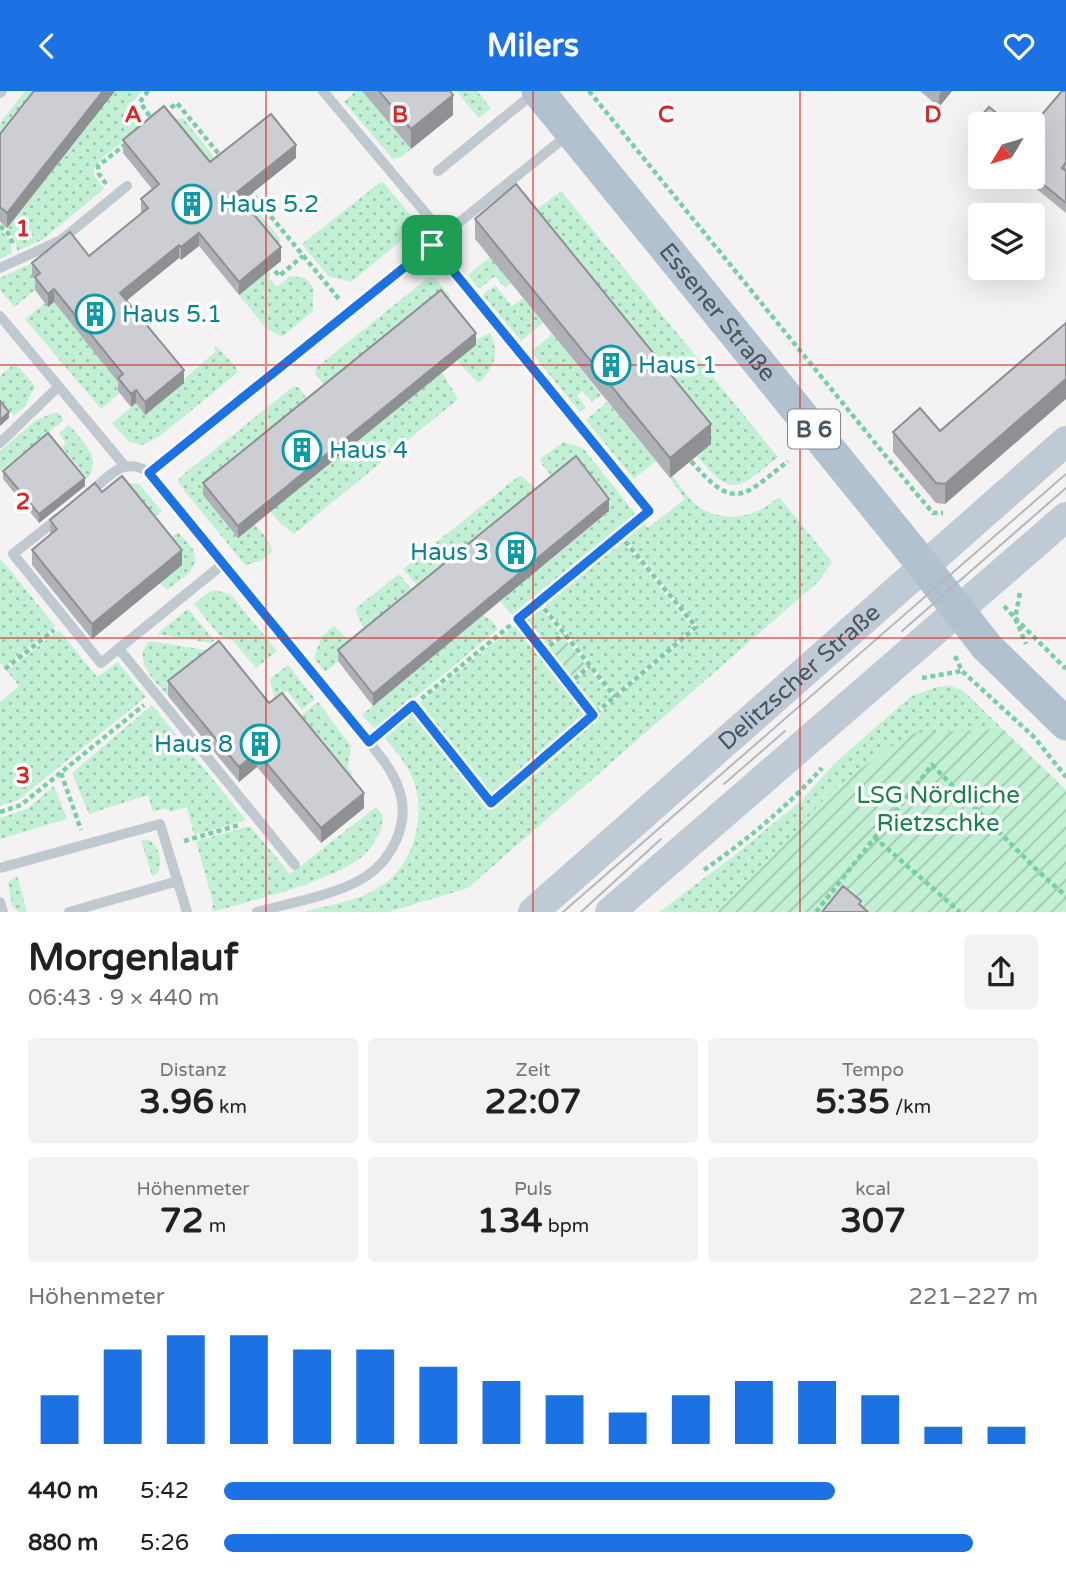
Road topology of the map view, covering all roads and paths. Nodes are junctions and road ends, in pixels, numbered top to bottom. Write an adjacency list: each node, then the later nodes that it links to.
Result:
1 (148, 91): 5 (path)
2 (323, 91): 14 (lane)
3 (589, 91): 31 (path)
4 (545, 93): 7 (main road, Essener Straße / B 6); 10 (lane)
5 (153, 122): 6 (path); 9 (path)
6 (144, 129)
7 (572, 132): 14 (lane); 35 (main road, Essener Straße / B 6)
8 (135, 137): 11 (path)
9 (228, 164)
10 (438, 170)
11 (104, 182)
12 (245, 185): 16 (path)
13 (127, 186): 17 (lane)
14 (443, 235): 15 (lane)
15 (432, 245): 19 (lane); 30 (lane)
16 (303, 256): 18 (path); 19 (path)
17 (0, 268)
18 (275, 271)
19 (349, 311): 27 (lane)
20 (0, 316): 21 (lane)
21 (58, 387): 23 (lane); 26 (lane)
22 (1066, 440): 31 (main road, Delitzscher Straße)
23 (0, 443)
24 (691, 460): 25 (path)
25 (788, 461)
26 (124, 465): 27 (lane); 28 (lane)
27 (149, 473): 34 (lane)
28 (83, 498)
29 (74, 506): 40 (lane)
30 (649, 511): 33 (path)
31 (979, 516): 35 (main road, Delitzscher Straße)
32 (1066, 517): 37 (main road)
33 (620, 535): 36 (path); 50 (path)
34 (223, 564): 42 (lane); 54 (lane)
35 (923, 566): 37 (main road, B 6); 69 (main road, Delitzscher Straße)
36 (539, 602): 39 (path); 41 (path)
37 (958, 611): 53 (main road, B 6); 70 (main road)
38 (1015, 618): 46 (path)
39 (518, 619): 43 (path); 51 (path)
40 (66, 621): 42 (lane); 45 (path)
41 (564, 634): 43 (path); 44 (path)
42 (119, 649): 49 (lane)
43 (543, 651): 48 (path)
44 (590, 666): 48 (path); 50 (path)
45 (5, 669)
46 (1066, 669)
47 (919, 675): 56 (path)
48 (568, 684): 52 (path)
49 (156, 695): 55 (path); 58 (lane)
50 (615, 697): 52 (path)
51 (413, 705): 52 (path); 54 (path)
52 (593, 715)
53 (1066, 724)
54 (369, 742): 68 (lane)
55 (61, 773): 57 (path); 60 (path)
56 (1066, 777)
57 (0, 812)
58 (257, 819): 61 (path); 62 (lane)
59 (874, 837): 65 (path); 71 (path); 72 (path)
60 (86, 844): 61 (lane); 63 (lane)
61 (167, 846): 64 (lane)
62 (295, 865)
63 (0, 868)
64 (178, 881): 66 (lane); 67 (lane)
65 (1066, 895)
66 (69, 912)
67 (187, 912)
68 (257, 912)
69 (533, 912)
70 (610, 912)
71 (816, 912)
72 (960, 912)

